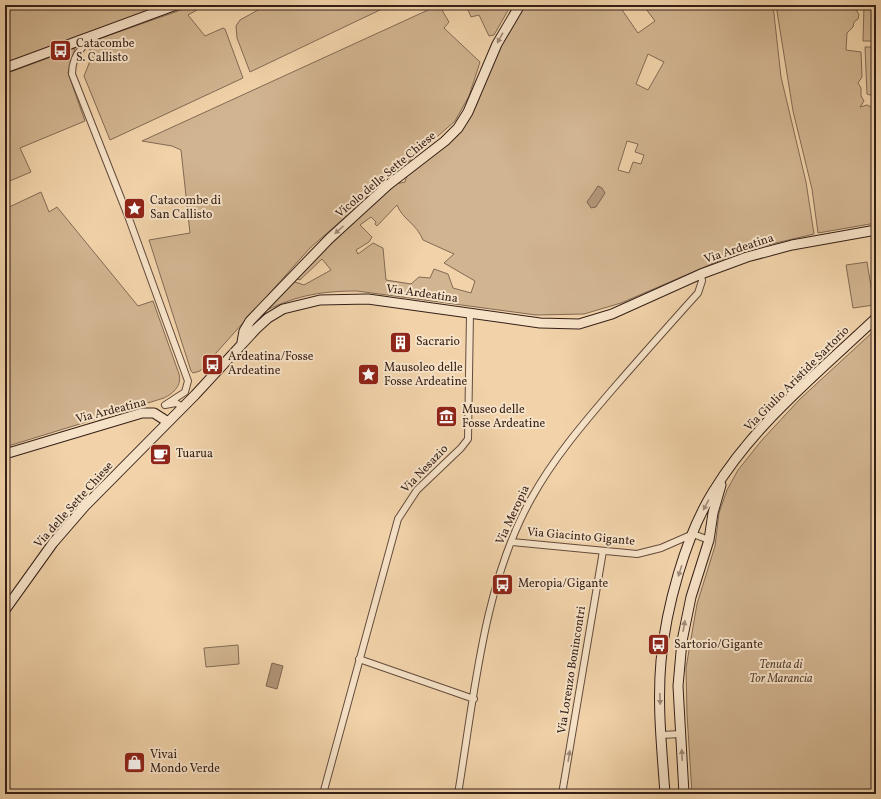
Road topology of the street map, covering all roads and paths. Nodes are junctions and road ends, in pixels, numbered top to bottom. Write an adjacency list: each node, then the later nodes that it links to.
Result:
1 (176, 5): 3 (main road)
2 (520, 5): 9 (main road, Vicolo delle Sette Chiese, one-way to 9)
3 (80, 40): 4 (main road); 10 (street)
4 (5, 68)
5 (876, 230): 6 (main road, Via Ardeatina)
6 (702, 274): 7 (main road, Via Ardeatina); 16 (street, Via Meropia)
7 (470, 313): 9 (main road, Via Ardeatina); 19 (street, Via Nesazio)
8 (876, 318): 13 (main road, Via Giulio Aristide Sartorio)
9 (242, 343): 10 (main road, Via Ardeatina)
10 (184, 407): 11 (main road, Via Ardeatina)
11 (168, 422): 12 (main road, Via Ardeatina); 18 (main road, Via delle Sette Chiese)
12 (5, 454)
13 (723, 478): 14 (main road, Via Giulio Aristide Sartorio, one-way to 14); 15 (main road, Via Giulio Aristide Sartorio)
14 (693, 534): 15 (street); 17 (street, Via Giacinto Gigante); 22 (main road, Via Giulio Aristide Sartorio, one-way to 22)
15 (709, 540): 21 (main road, Via Giulio Aristide Sartorio, one-way to 15)
16 (512, 542): 17 (street, Via Giacinto Gigante); 20 (street, Via Meropia)
17 (603, 550): 25 (street, Via Lorenzo Bonincontri, one-way to 17)
18 (5, 610)
19 (359, 659): 20 (street); 23 (street, Via Nesazio)
20 (474, 699): 24 (street, Via Meropia)
21 (681, 734): 22 (street); 27 (main road, Via Giulio Aristide Sartorio, one-way to 21)
22 (661, 735): 26 (main road, Via Giulio Aristide Sartorio)
23 (323, 794)
24 (458, 794)
25 (562, 794)
26 (665, 794)
27 (684, 794)

